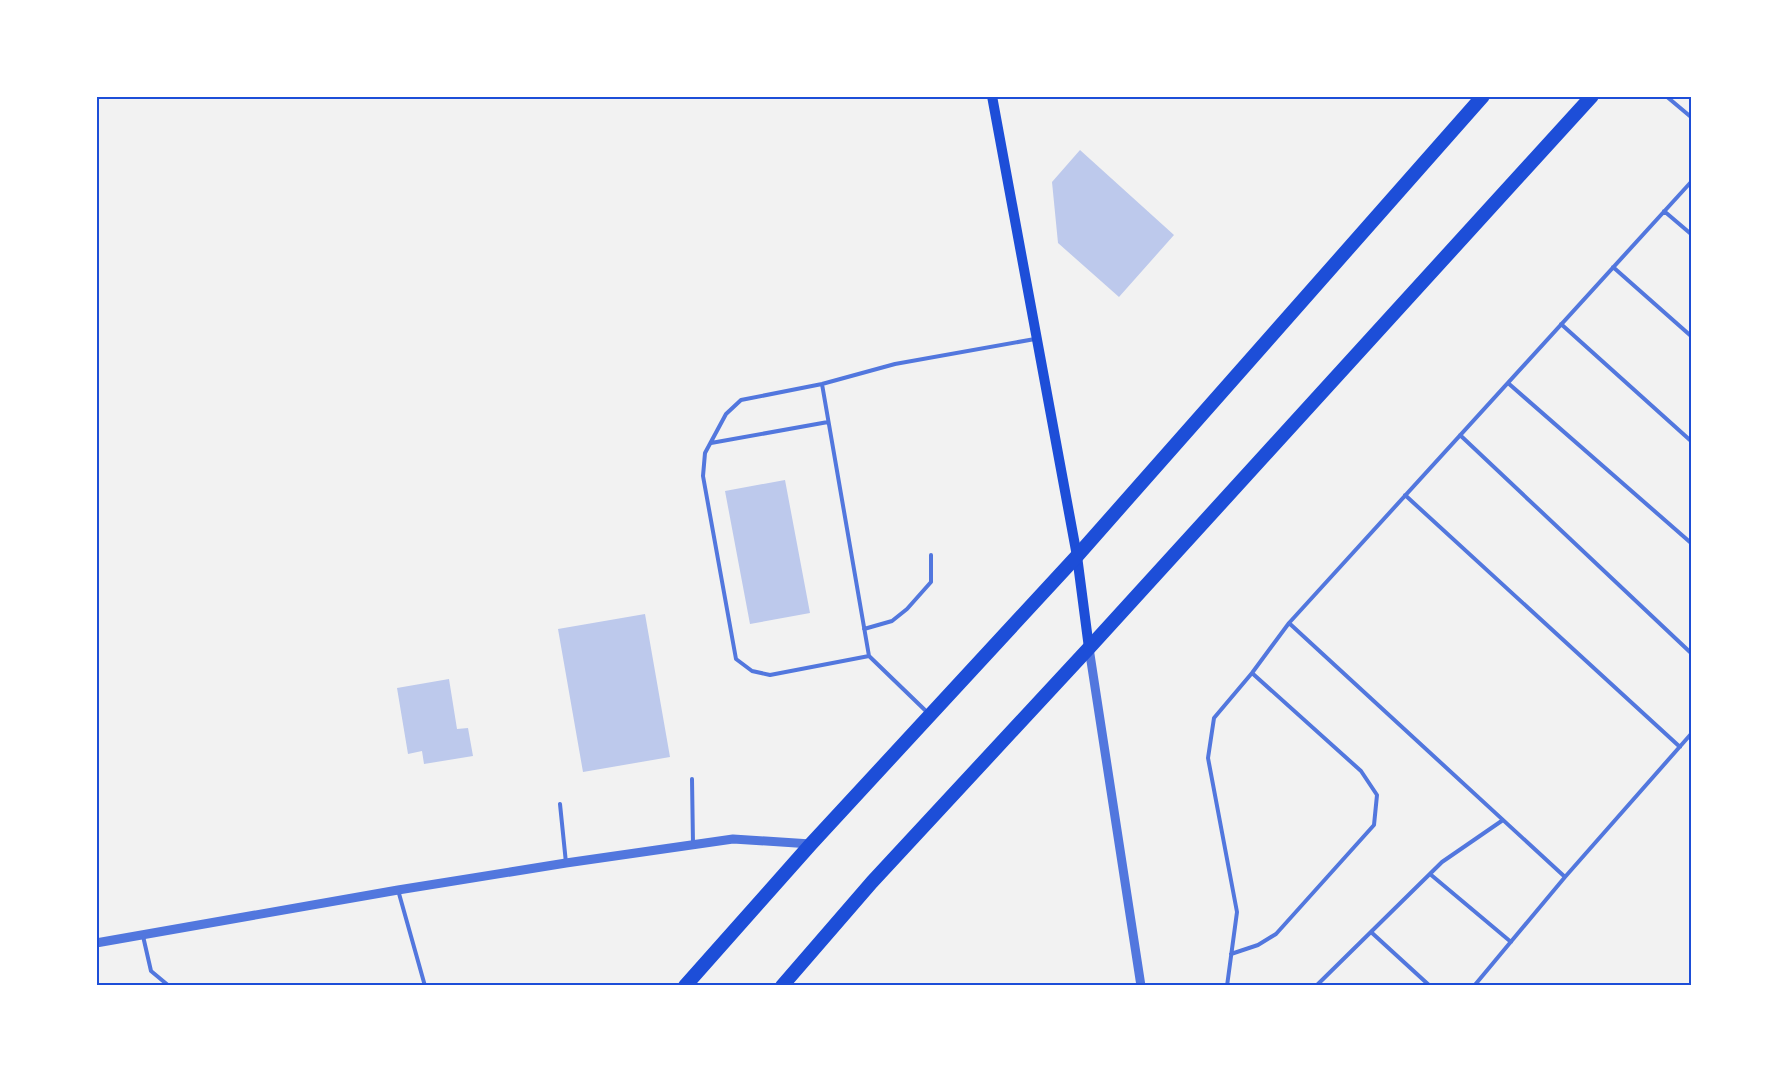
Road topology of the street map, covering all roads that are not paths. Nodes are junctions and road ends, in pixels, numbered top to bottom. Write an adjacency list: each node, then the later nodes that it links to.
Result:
1 (992, 96): 12 (main road)
2 (1483, 96): 22 (highway)
3 (1592, 96): 25 (highway)
4 (1666, 96): 5 (lane)
5 (1691, 118)
6 (1691, 182): 7 (lane)
7 (1664, 211): 8 (lane); 9 (lane)
8 (1691, 234)
9 (1613, 267): 10 (lane); 11 (lane)
10 (1561, 324): 13 (lane); 17 (lane)
11 (1691, 336)
12 (1036, 339): 14 (lane); 22 (main road)
13 (1508, 383): 16 (lane); 20 (lane)
14 (822, 384): 15 (lane); 18 (lane)
15 (828, 422): 18 (lane); 24 (lane)
16 (1460, 435): 19 (lane); 26 (lane)
17 (1691, 442)
18 (711, 443): 27 (lane)
19 (1405, 495): 23 (lane); 31 (lane)
20 (1691, 543)
21 (932, 556): 24 (lane)
22 (1077, 556): 25 (main road); 29 (highway)
23 (1289, 623): 28 (lane); 34 (lane)
24 (864, 629): 27 (lane)
25 (1089, 648): 49 (highway); 50 (street)
26 (1691, 653)
27 (869, 656): 29 (lane)
28 (1252, 673): 45 (lane); 45 (lane)
29 (930, 715): 36 (highway)
30 (1691, 734): 31 (lane)
31 (1680, 747): 39 (lane)
32 (692, 779): 35 (lane)
33 (560, 804): 37 (lane)
34 (1503, 820): 38 (lane); 39 (lane)
35 (693, 844): 36 (street); 37 (street)
36 (811, 844): 48 (highway)
37 (566, 863): 40 (street)
38 (1430, 874): 41 (lane); 43 (lane)
39 (1566, 877): 43 (lane)
40 (398, 890): 42 (street); 47 (lane)
41 (1371, 932): 52 (lane); 53 (lane)
42 (143, 934): 44 (street); 46 (lane)
43 (1511, 942): 54 (lane)
44 (96, 943)
45 (1231, 954): 51 (lane)
46 (168, 986)
47 (425, 986)
48 (685, 986)
49 (782, 986)
50 (1141, 986)
51 (1227, 986)
52 (1316, 986)
53 (1430, 986)
54 (1474, 986)

